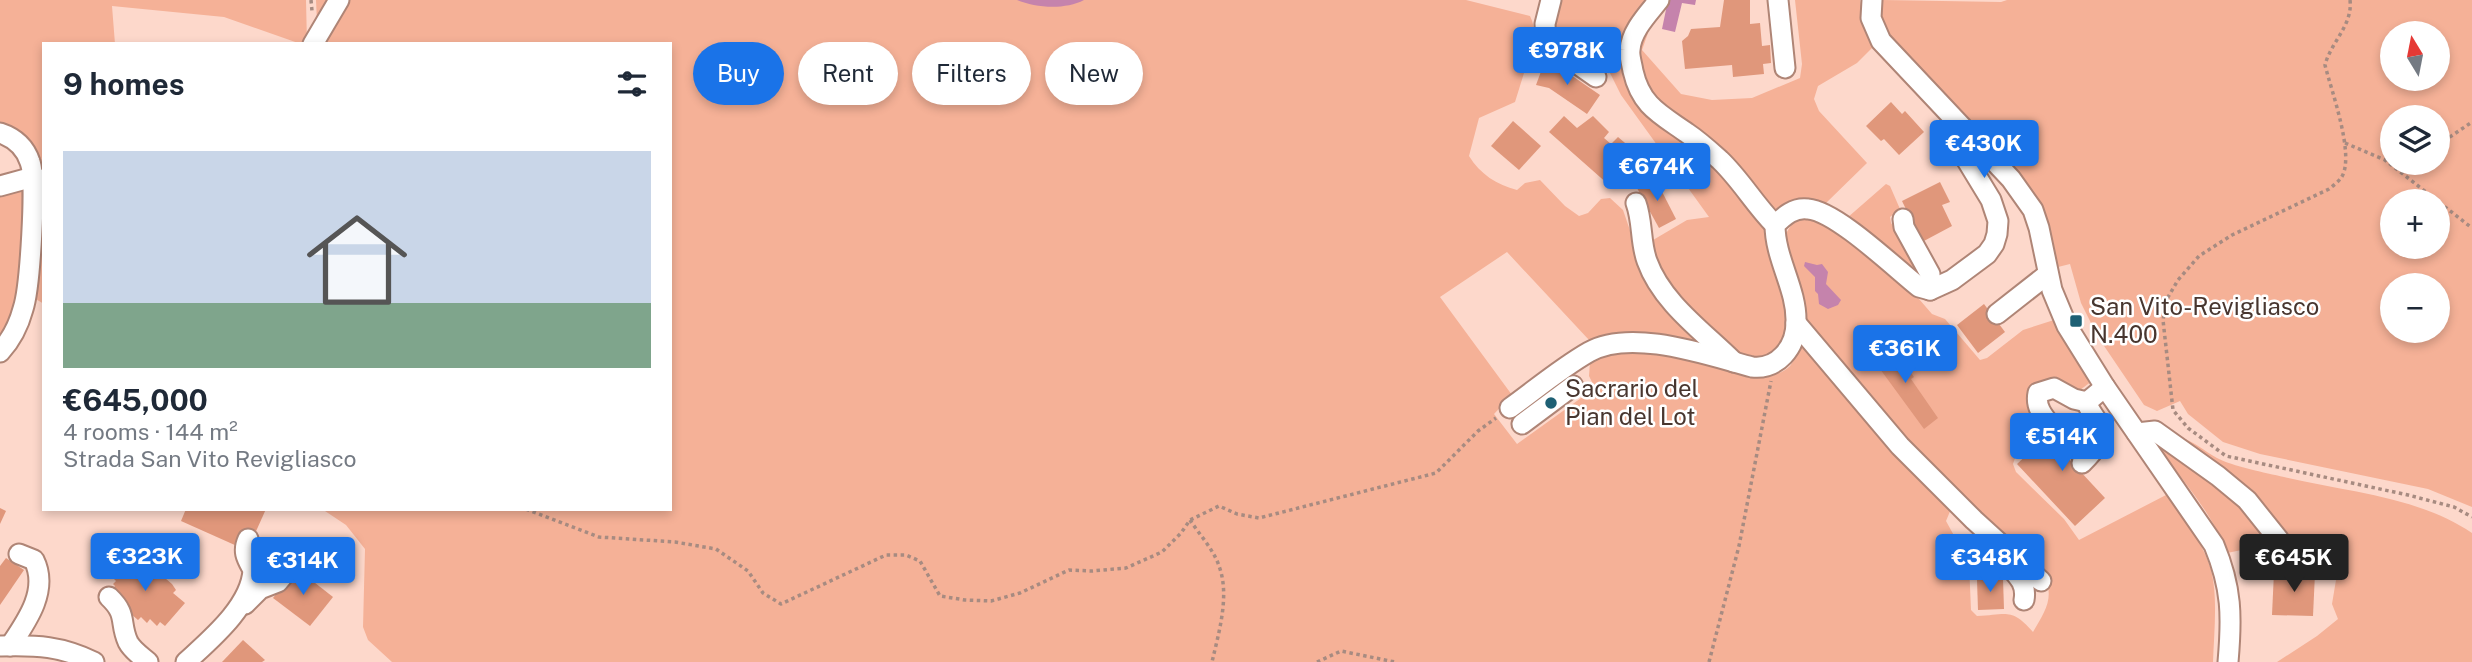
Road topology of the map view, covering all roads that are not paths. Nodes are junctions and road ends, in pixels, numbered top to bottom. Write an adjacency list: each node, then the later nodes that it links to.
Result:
1 (340, 0): 6 (street)
2 (1551, 0): 8 (street)
3 (1659, 0): 15 (street)
4 (1778, 0): 7 (street)
5 (1872, 0): 9 (street)
6 (314, 42)
7 (1785, 68)
8 (1596, 77)
9 (1953, 119): 16 (street); 17 (street)
10 (0, 133): 11 (street)
11 (38, 179): 12 (street); 20 (street)
12 (0, 186)
13 (1636, 203): 21 (street)
14 (1903, 219): 17 (street)
15 (1775, 225): 17 (street); 19 (street)
16 (2048, 274): 18 (street); 23 (street)
17 (1930, 290)
18 (1997, 314)
19 (1796, 323): 21 (street); 30 (street)
20 (0, 352)
21 (1735, 363): 25 (street)
22 (1573, 386): 26 (street)
23 (2105, 387): 24 (street); 28 (street)
24 (2087, 402): 27 (street); 29 (street)
25 (1510, 408)
26 (1522, 424)
27 (2052, 427)
28 (2137, 433): 32 (street); 43 (street)
29 (2082, 463)
30 (1974, 520): 35 (street); 37 (street)
31 (248, 539): 38 (street)
32 (2279, 540)
33 (19, 554): 39 (street)
34 (283, 576): 38 (street)
35 (2041, 582)
36 (109, 597): 41 (street)
37 (2024, 600)
38 (234, 614): 42 (street)
39 (5, 646): 40 (street)
40 (94, 662)
41 (148, 662)
42 (187, 662)
43 (2228, 662)

